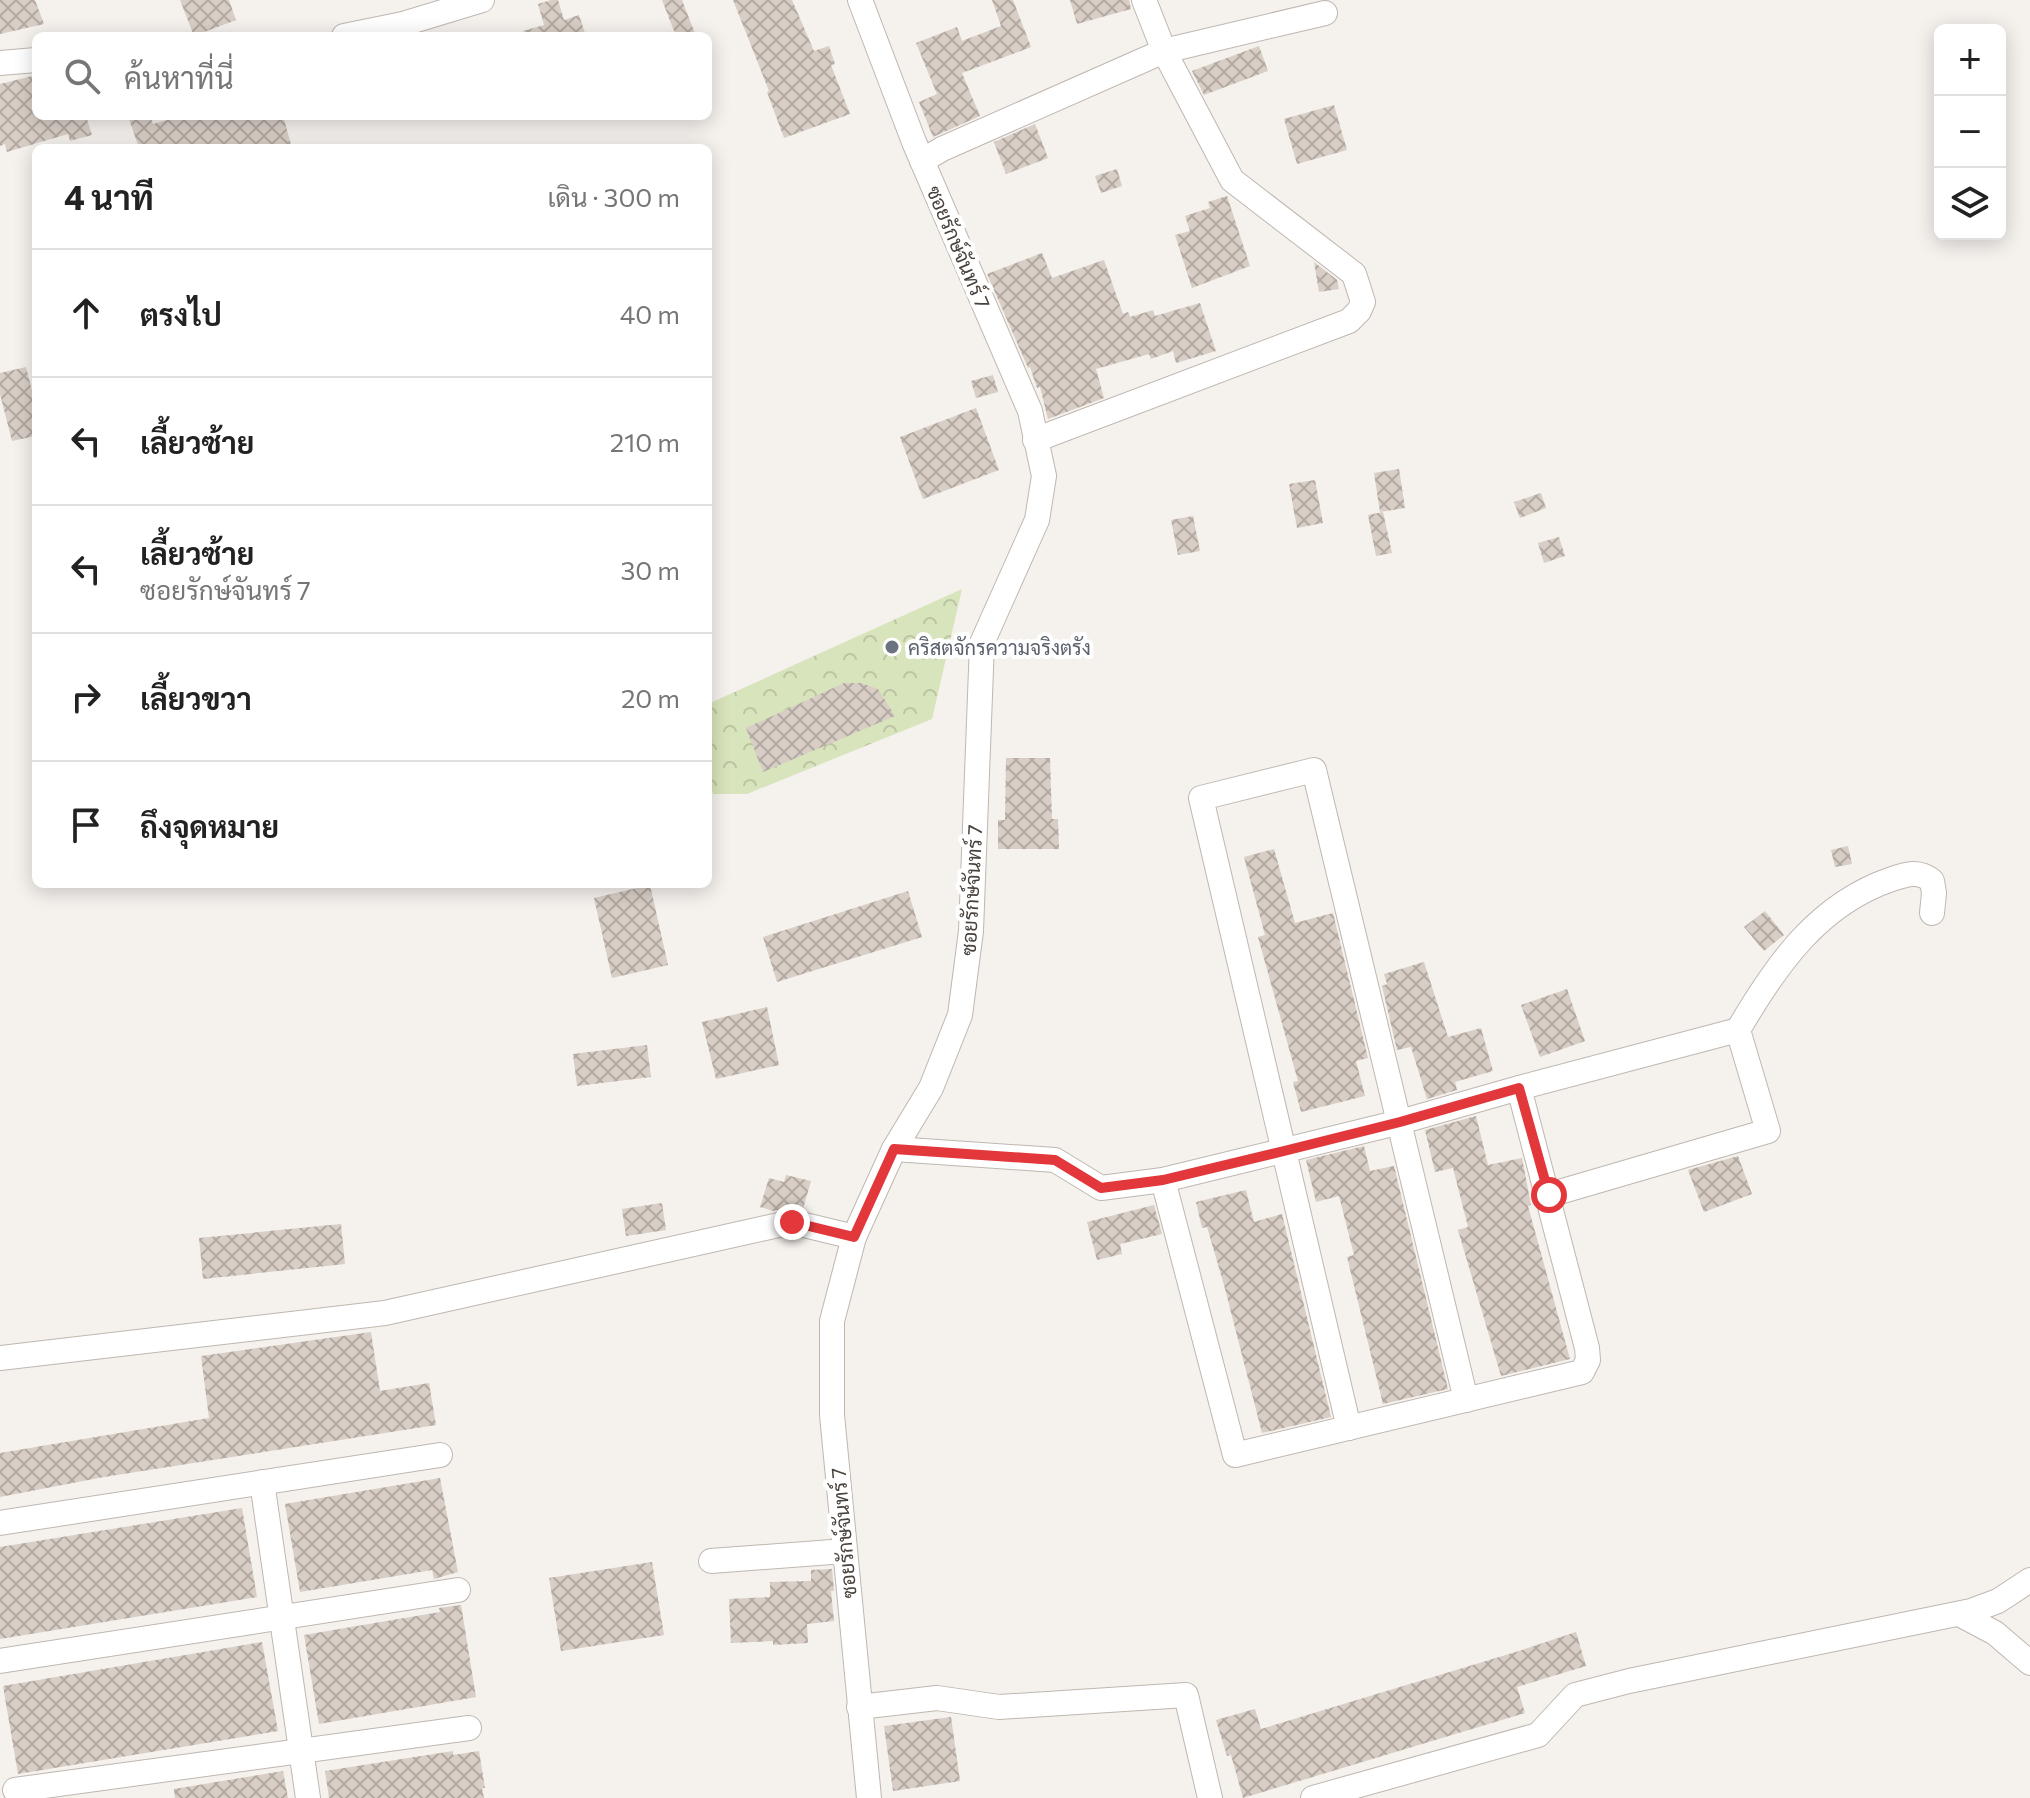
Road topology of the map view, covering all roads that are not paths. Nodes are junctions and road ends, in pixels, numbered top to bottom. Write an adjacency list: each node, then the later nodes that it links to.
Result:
1 (482, 0): 4 (street)
2 (860, 0): 10 (street, ซอยรักษ์จันทร์ 7)
3 (1144, 0): 7 (street)
4 (444, 5): 6 (street)
5 (1325, 13): 7 (street)
6 (364, 32)
7 (1164, 51): 10 (street); 11 (street)
8 (32, 60): 9 (street)
9 (0, 63)
10 (922, 161): 11 (street, ซอยรักษ์จันทร์ 7)
11 (1035, 440): 16 (street, ซอยรักษ์จันทร์ 7)
12 (1932, 913): 13 (street)
13 (1738, 1030): 14 (street); 19 (street)
14 (1519, 1088): 15 (street); 19 (street)
15 (1400, 1122): 17 (street); 17 (street); 22 (street)
16 (894, 1149): 18 (street); 20 (street, ซอยรักษ์จันทร์ 7)
17 (1284, 1151): 18 (street); 23 (street)
18 (1163, 1180): 23 (street)
19 (1549, 1195): 22 (street)
20 (854, 1237): 21 (street); 27 (street, ซอยรักษ์จันทร์ 7)
21 (0, 1358)
22 (1466, 1400): 23 (street)
23 (1349, 1428)
24 (440, 1455): 25 (street)
25 (262, 1482): 26 (street); 32 (street)
26 (0, 1523)
27 (845, 1551): 28 (street); 35 (street, ซอยรักษ์จันทร์ 7)
28 (711, 1561)
29 (2030, 1580): 31 (street)
30 (458, 1590): 32 (street)
31 (1959, 1614): 34 (street); 42 (street)
32 (282, 1617): 33 (street); 37 (street)
33 (0, 1661)
34 (2030, 1663)
35 (859, 1707): 40 (street, ซอยรักษ์จันทร์ 7); 41 (street)
36 (469, 1728): 37 (street)
37 (301, 1751): 38 (street); 39 (street)
38 (15, 1790)
39 (308, 1798)
40 (869, 1798)
41 (1210, 1798)
42 (1313, 1798)

